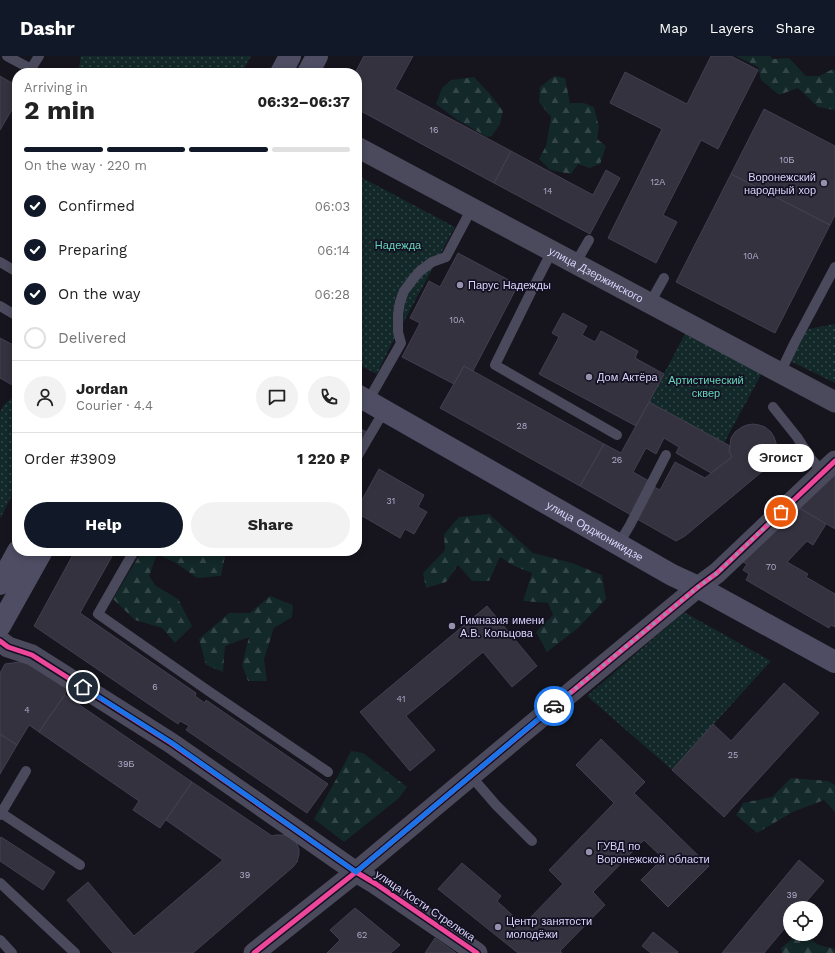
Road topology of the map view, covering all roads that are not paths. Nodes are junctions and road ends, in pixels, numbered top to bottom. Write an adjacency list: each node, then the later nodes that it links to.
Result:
1 (7, 56): 5 (lane)
2 (38, 56): 6 (lane)
3 (290, 56): 7 (street)
4 (317, 56): 8 (street)
5 (29, 68)
6 (32, 68)
7 (283, 68)
8 (311, 68)
9 (362, 150): 10 (street, улица Дзержинского)
10 (472, 208): 12 (street, улица Дзержинского); 23 (lane)
11 (589, 240): 14 (lane)
12 (552, 251): 14 (street, улица Дзержинского); 25 (lane)
13 (0, 262): 16 (lane)
14 (575, 264): 18 (street, улица Дзержинского)
15 (835, 266): 21 (lane)
16 (12, 269)
17 (664, 278): 18 (lane)
18 (650, 303): 21 (street, улица Дзержинского)
19 (0, 306): 20 (lane)
20 (12, 313)
21 (780, 373): 22 (street, улица Дзержинского)
22 (835, 402)
23 (370, 403): 26 (lane); 29 (street, улица Орджоникидзе)
24 (773, 407): 28 (lane)
25 (617, 435)
26 (362, 436)
27 (666, 455): 29 (lane)
28 (829, 466): 34 (street)
29 (618, 545): 34 (street, улица Орджоникидзе)
30 (15, 556): 33 (street)
31 (39, 556): 35 (street)
32 (131, 556): 39 (lane)
33 (0, 584)
34 (698, 587): 37 (street, улица Орджоникидзе); 40 (street)
35 (0, 626)
36 (0, 641): 44 (street, улица Кости Стрелюка)
37 (835, 662)
38 (26, 771): 41 (lane)
39 (328, 772)
40 (471, 776): 42 (lane); 44 (street)
41 (1, 814): 43 (lane)
42 (532, 841)
43 (80, 865)
44 (356, 872): 49 (street); 50 (street, улица Кости Стрелюка)
45 (0, 883): 48 (lane)
46 (0, 940): 47 (lane)
47 (12, 953)
48 (75, 953)
49 (254, 953)
50 (477, 953)

